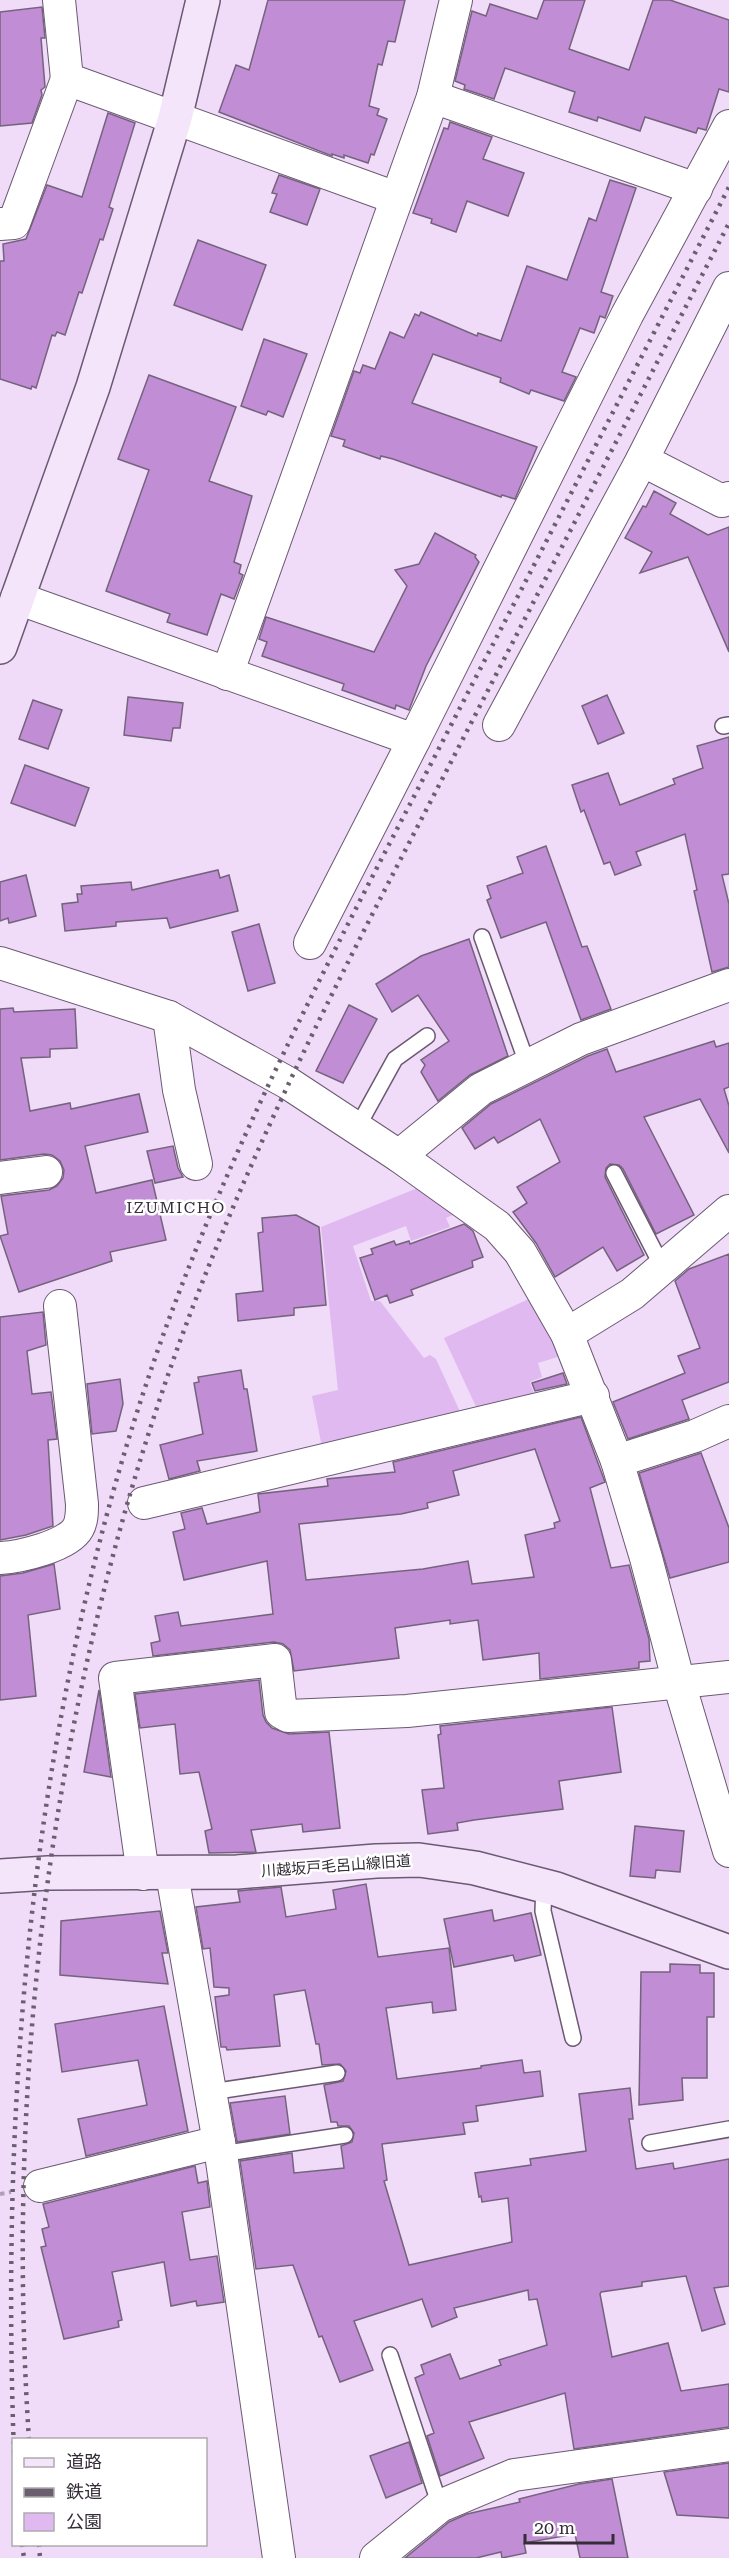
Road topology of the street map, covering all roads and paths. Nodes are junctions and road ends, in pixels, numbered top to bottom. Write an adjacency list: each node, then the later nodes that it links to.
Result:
1 (60, 0): 4 (street)
2 (203, 0): 6 (street)
3 (456, 0): 5 (street)
4 (67, 79): 6 (street); 10 (street)
5 (433, 97): 8 (street); 9 (street)
6 (175, 118): 9 (street); 14 (street)
7 (729, 126): 8 (street)
8 (696, 189): 18 (street)
9 (396, 198): 16 (street)
10 (0, 224)
11 (729, 288): 12 (street)
12 (642, 460): 13 (street); 17 (street)
13 (729, 498)
14 (17, 598): 15 (street); 16 (street)
15 (0, 647)
16 (227, 674): 18 (street)
17 (499, 725)
18 (414, 740): 20 (street)
19 (482, 937): 25 (lane)
20 (310, 942)
21 (0, 963): 23 (street)
22 (729, 985): 25 (street)
23 (169, 1017): 26 (street); 28 (street)
24 (427, 1036): 26 (lane)
25 (528, 1066): 27 (street)
26 (357, 1128): 27 (street)
27 (399, 1156): 35 (street)
28 (196, 1164)
29 (46, 1172): 31 (street)
30 (614, 1173): 33 (lane)
31 (0, 1178)
32 (729, 1211): 33 (street)
33 (663, 1268): 35 (street)
34 (60, 1306): 40 (street)
35 (567, 1334): 36 (street)
36 (593, 1396): 38 (street); 39 (street)
37 (729, 1421): 38 (street)
38 (617, 1461): 42 (street)
39 (144, 1503)
40 (0, 1558)
41 (729, 1677): 42 (street)
42 (679, 1683): 43 (street); 44 (street)
43 (729, 1851)
44 (157, 1874): 45 (street, 川越坂戸毛呂山線旧道); 46 (street, 川越坂戸毛呂山線旧道); 50 (street)
45 (0, 1876)
46 (544, 1886): 47 (street, 川越坂戸毛呂山線旧道); 48 (lane)
47 (729, 1952)
48 (573, 2038)
49 (337, 2073): 50 (lane)
50 (212, 2092): 54 (street)
51 (729, 2129): 53 (lane)
52 (345, 2135): 54 (lane)
53 (650, 2143)
54 (220, 2148): 55 (street); 59 (street)
55 (40, 2186)
56 (390, 2355): 58 (lane)
57 (729, 2445): 58 (street)
58 (440, 2506): 60 (street)
59 (279, 2558)
60 (376, 2558)

